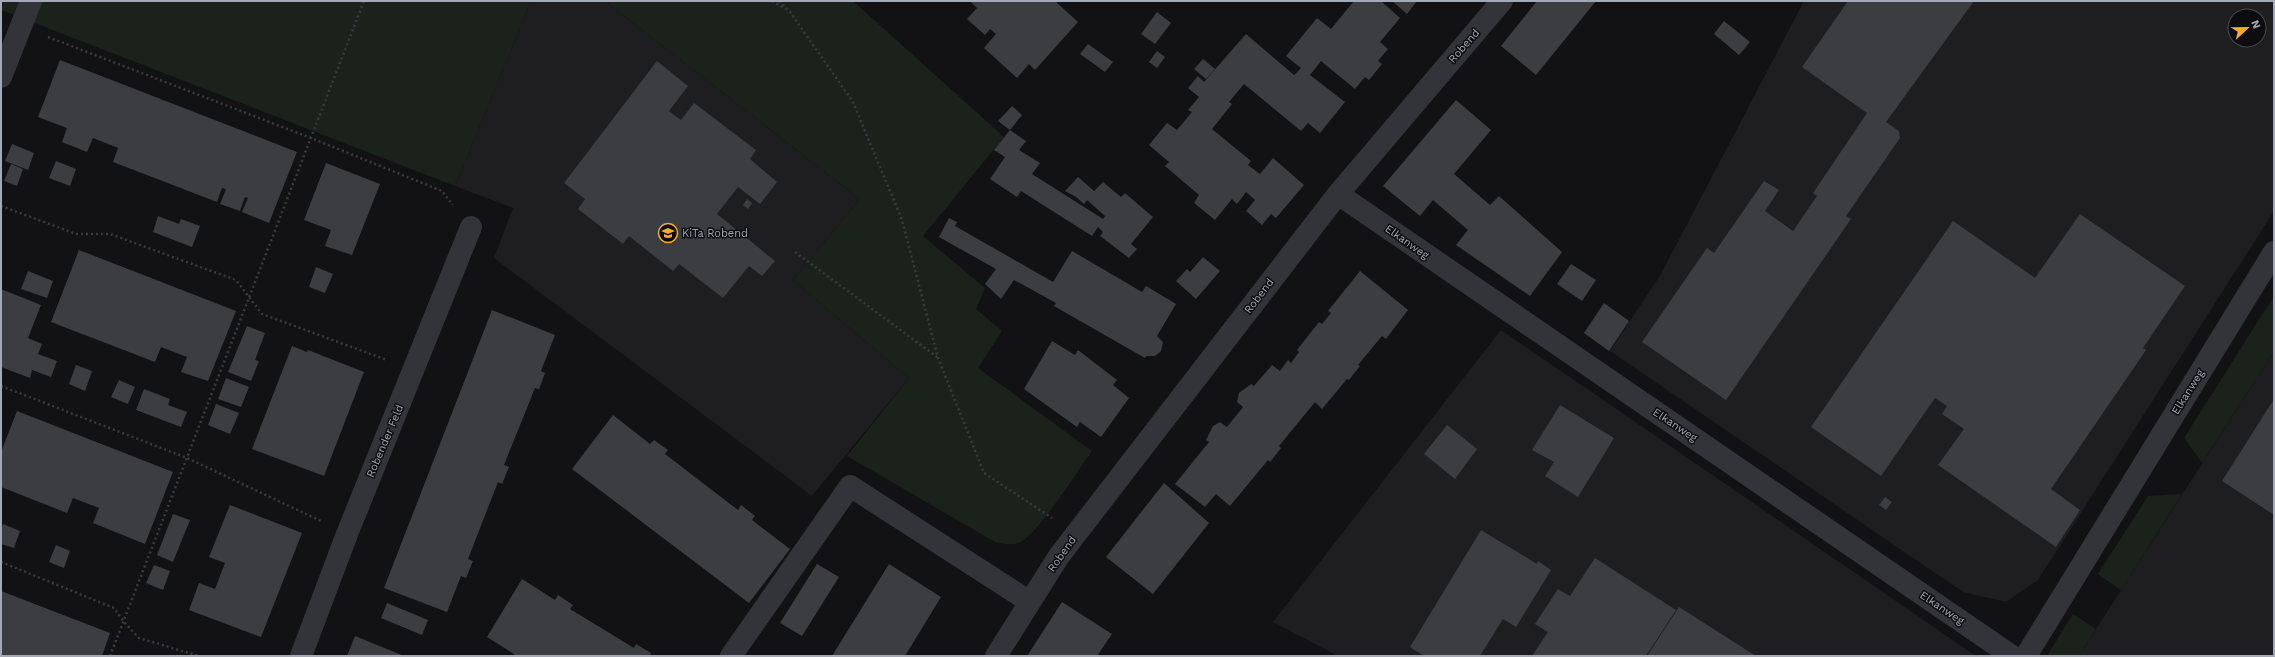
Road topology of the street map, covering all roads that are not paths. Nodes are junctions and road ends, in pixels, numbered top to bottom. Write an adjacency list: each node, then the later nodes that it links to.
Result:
1 (31, 1): 3 (street)
2 (1502, 1): 4 (street, Robend)
3 (1, 77)
4 (1338, 194): 7 (street, Robend); 11 (street, Elkanweg)
5 (472, 227): 8 (street, Robender Feld)
6 (2274, 252): 12 (street, Elkanweg)
7 (1030, 602): 9 (street); 10 (street, Robend)
8 (301, 656)
9 (731, 656)
10 (996, 656)
11 (2012, 656)
12 (2026, 656)

